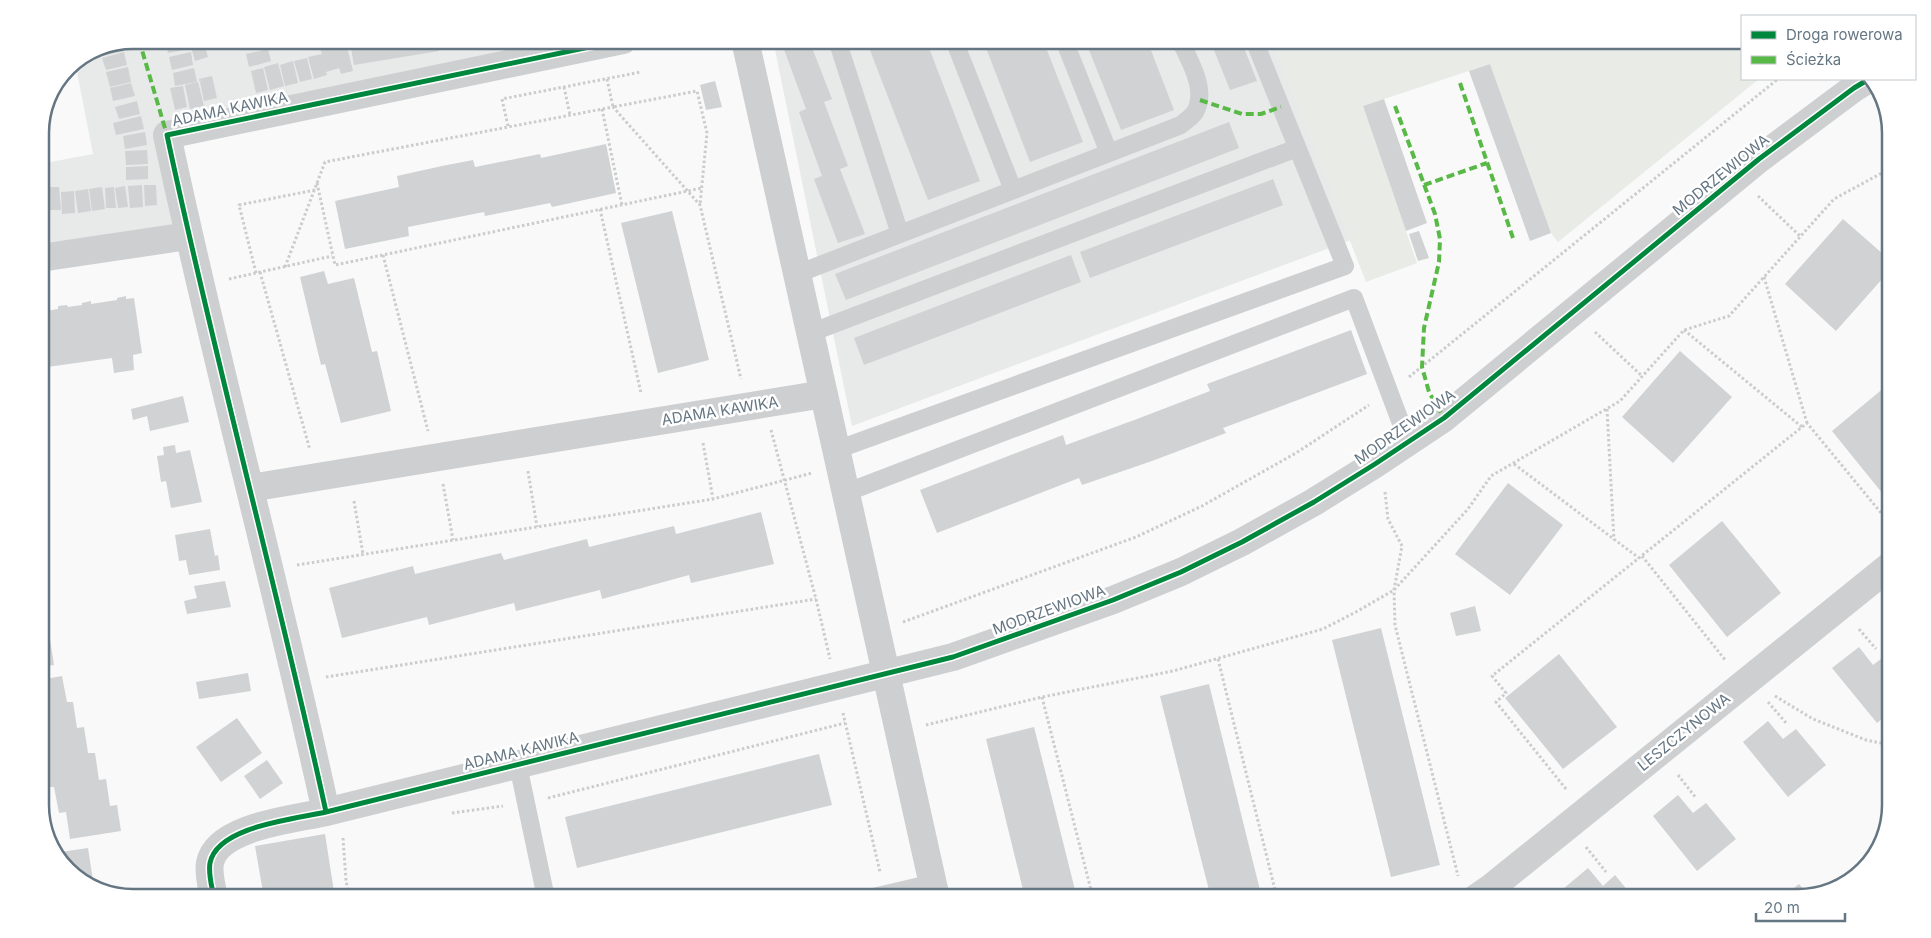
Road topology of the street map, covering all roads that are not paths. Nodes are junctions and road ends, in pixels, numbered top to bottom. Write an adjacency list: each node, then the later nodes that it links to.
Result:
1 (580, 49): 13 (street, ADAMA KAWIKA)
2 (747, 49): 15 (street)
3 (840, 49): 12 (lane)
4 (958, 49): 11 (lane)
5 (1068, 49): 10 (lane)
6 (1184, 49): 10 (lane)
7 (1258, 49): 9 (lane)
8 (1865, 82): 18 (street, MODRZEWIOWA)
9 (1297, 148): 16 (lane); 19 (lane)
10 (1109, 153): 11 (lane)
11 (1013, 190): 12 (lane)
12 (900, 234): 15 (lane)
13 (188, 236): 14 (street); 20 (street, ADAMA KAWIKA)
14 (49, 257)
15 (797, 274): 16 (street)
16 (810, 334): 17 (street)
17 (824, 394): 19 (street); 20 (street, ADAMA KAWIKA)
18 (1408, 442): 21 (lane); 23 (street, MODRZEWIOWA)
19 (836, 450): 21 (street)
20 (250, 488): 25 (street)
21 (845, 493): 23 (street)
22 (1882, 572): 29 (street, LESZCZYNOWA)
23 (886, 674): 24 (street, ADAMA KAWIKA); 28 (street)
24 (518, 764): 25 (street, ADAMA KAWIKA); 27 (lane)
25 (326, 812): 26 (street, ADAMA KAWIKA)
26 (212, 889)
27 (544, 889)
28 (934, 889)
29 (1487, 889)

